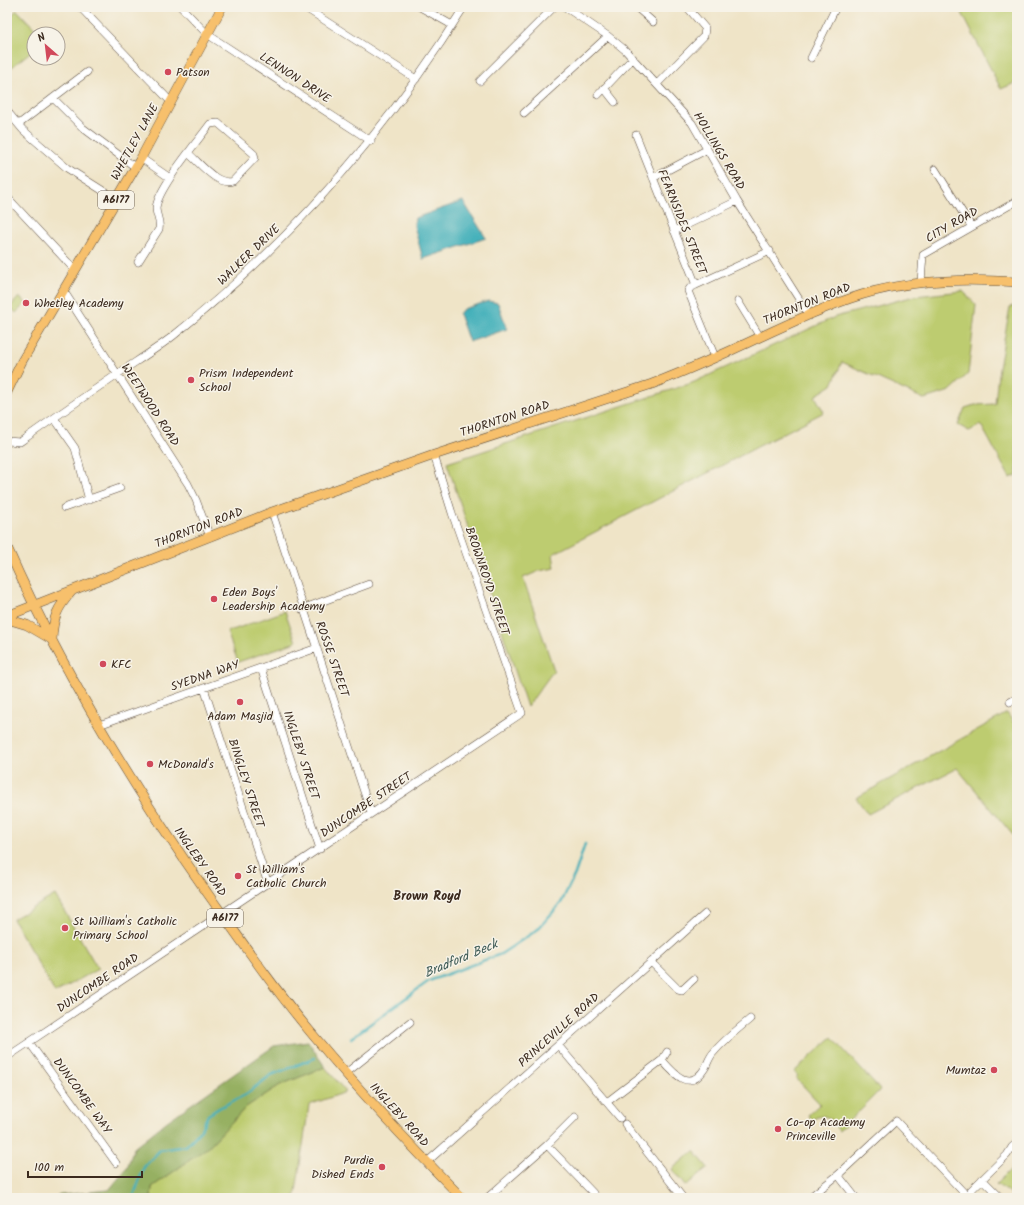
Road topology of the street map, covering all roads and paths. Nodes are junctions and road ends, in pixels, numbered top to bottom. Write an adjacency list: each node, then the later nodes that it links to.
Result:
1 (80, 7): 26 (street)
2 (181, 7): 15 (street, LENNON DRIVE)
3 (222, 7): 15 (main road, WHETLEY LANE / A6177)
4 (304, 7): 20 (street)
5 (420, 7): 14 (street)
6 (464, 7): 14 (street, WALKER DRIVE)
7 (554, 7): 21 (street)
8 (565, 7): 12 (street, HOLLINGS ROAD)
9 (636, 7): 13 (street)
10 (687, 7): 22 (street)
11 (836, 7): 18 (street)
12 (574, 10): 16 (street, HOLLINGS ROAD)
13 (653, 22)
14 (452, 25): 20 (street, WALKER DRIVE)
15 (207, 34): 26 (main road, WHETLEY LANE / A6177); 32 (street, LENNON DRIVE)
16 (608, 36): 17 (street, HOLLINGS ROAD); 29 (street)
17 (633, 58): 22 (street, HOLLINGS ROAD); 23 (street)
18 (811, 58)
19 (86, 72): 25 (street)
20 (416, 79): 32 (street, WALKER DRIVE)
21 (480, 81)
22 (657, 84): 33 (street, HOLLINGS ROAD)
23 (604, 88): 24 (street); 27 (street)
24 (598, 95)
25 (53, 98): 30 (street); 36 (street)
26 (171, 102): 35 (main road, WHETLEY LANE / A6177)
27 (615, 102)
28 (7, 111): 30 (street)
29 (524, 113)
30 (19, 124): 41 (street)
31 (636, 135): 39 (street, FEARNSIDES STREET)
32 (371, 141): 57 (street, WALKER DRIVE)
33 (706, 150): 39 (street); 42 (street, HOLLINGS ROAD)
34 (189, 154): 34 (street); 38 (street)
35 (141, 158): 36 (main road, WHETLEY LANE / A6177); 38 (street)
36 (135, 167): 41 (main road, WHETLEY LANE / A6177)
37 (935, 169): 44 (street)
38 (170, 178): 47 (street)
39 (653, 178): 45 (street, FEARNSIDES STREET)
40 (7, 196): 48 (street)
41 (116, 199): 48 (main road, WHETLEY LANE / A6177)
42 (737, 201): 45 (street); 46 (street, HOLLINGS ROAD)
43 (1017, 201): 44 (street, CITY ROAD)
44 (971, 226): 49 (street, CITY ROAD)
45 (674, 231): 51 (street, FEARNSIDES STREET)
46 (770, 251): 51 (street); 54 (street, HOLLINGS ROAD)
47 (138, 262)
48 (74, 269): 52 (main road, WHETLEY LANE / A6177)
49 (921, 282): 50 (main road, THORNTON ROAD); 54 (main road, THORNTON ROAD)
50 (1017, 282)
51 (696, 285): 56 (street, FEARNSIDES STREET)
52 (63, 290): 57 (street, WEETWOOD ROAD); 58 (main road, WHETLEY LANE / A6177)
53 (738, 301): 55 (street)
54 (809, 315): 55 (main road, THORNTON ROAD)
55 (760, 337): 56 (main road, THORNTON ROAD)
56 (715, 357): 61 (main road, THORNTON ROAD)
57 (116, 375): 59 (street, WALKER DRIVE); 66 (street, WEETWOOD ROAD)
58 (7, 392)
59 (54, 418): 60 (street, WALKER DRIVE); 63 (street)
60 (7, 441)
61 (434, 455): 65 (main road, THORNTON ROAD); 80 (street, BROWNROYD STREET)
62 (120, 488): 63 (street)
63 (89, 500): 64 (street)
64 (64, 508)
65 (272, 512): 66 (main road, THORNTON ROAD); 71 (street, ROSSE STREET)
66 (210, 537): 69 (main road, THORNTON ROAD)
67 (7, 547): 70 (main road, A6177)
68 (369, 584): 71 (street)
69 (75, 589): 70 (main road, THORNTON ROAD); 74 (main road)
70 (34, 604): 72 (main road, THORNTON ROAD); 74 (main road, INGLEBY ROAD / A6177)
71 (302, 609): 75 (street, ROSSE STREET)
72 (7, 616)
73 (7, 619): 74 (main road)
74 (52, 640): 81 (main road, INGLEBY ROAD / A6177)
75 (317, 648): 76 (street, SYEDNA WAY); 82 (street, ROSSE STREET)
76 (261, 668): 77 (street, SYEDNA WAY); 83 (street, INGLEBY STREET)
77 (204, 688): 81 (street, SYEDNA WAY); 84 (street, BINGLEY STREET)
78 (1017, 698): 79 (street)
79 (1010, 702)
80 (522, 713): 82 (street, DUNCOMBE STREET)
81 (99, 725): 85 (main road, INGLEBY ROAD / A6177)
82 (371, 813): 83 (street, DUNCOMBE STREET)
83 (320, 849): 84 (street, DUNCOMBE STREET)
84 (268, 884): 85 (street, DUNCOMBE STREET)
85 (221, 913): 91 (street, DUNCOMBE ROAD); 96 (main road, INGLEBY ROAD / A6177)
86 (705, 914): 87 (street, PRINCEVILLE ROAD)
87 (651, 962): 88 (street); 92 (street, PRINCEVILLE ROAD)
88 (694, 979)
89 (750, 1019): 95 (street)
90 (410, 1022): 96 (street)
91 (29, 1042): 94 (street, DUNCOMBE ROAD); 104 (street, DUNCOMBE WAY)
92 (558, 1045): 97 (street); 103 (street, PRINCEVILLE ROAD)
93 (667, 1052): 95 (street)
94 (7, 1057)
95 (662, 1060): 97 (street)
96 (346, 1073): 103 (main road, INGLEBY ROAD / A6177)
97 (607, 1102): 99 (street)
98 (575, 1117): 102 (street)
99 (620, 1118)
100 (625, 1124): 111 (street)
101 (1017, 1143): 106 (street)
102 (547, 1145): 107 (street); 110 (street)
103 (426, 1162): 109 (main road, INGLEBY ROAD / A6177)
104 (116, 1163)
105 (838, 1175): 108 (street); 112 (street); 113 (street)
106 (982, 1179): 108 (street); 114 (street)
107 (593, 1193)
108 (965, 1196)
109 (462, 1198)
110 (487, 1198)
111 (683, 1198)
112 (809, 1198)
113 (856, 1198)
114 (1001, 1198)

